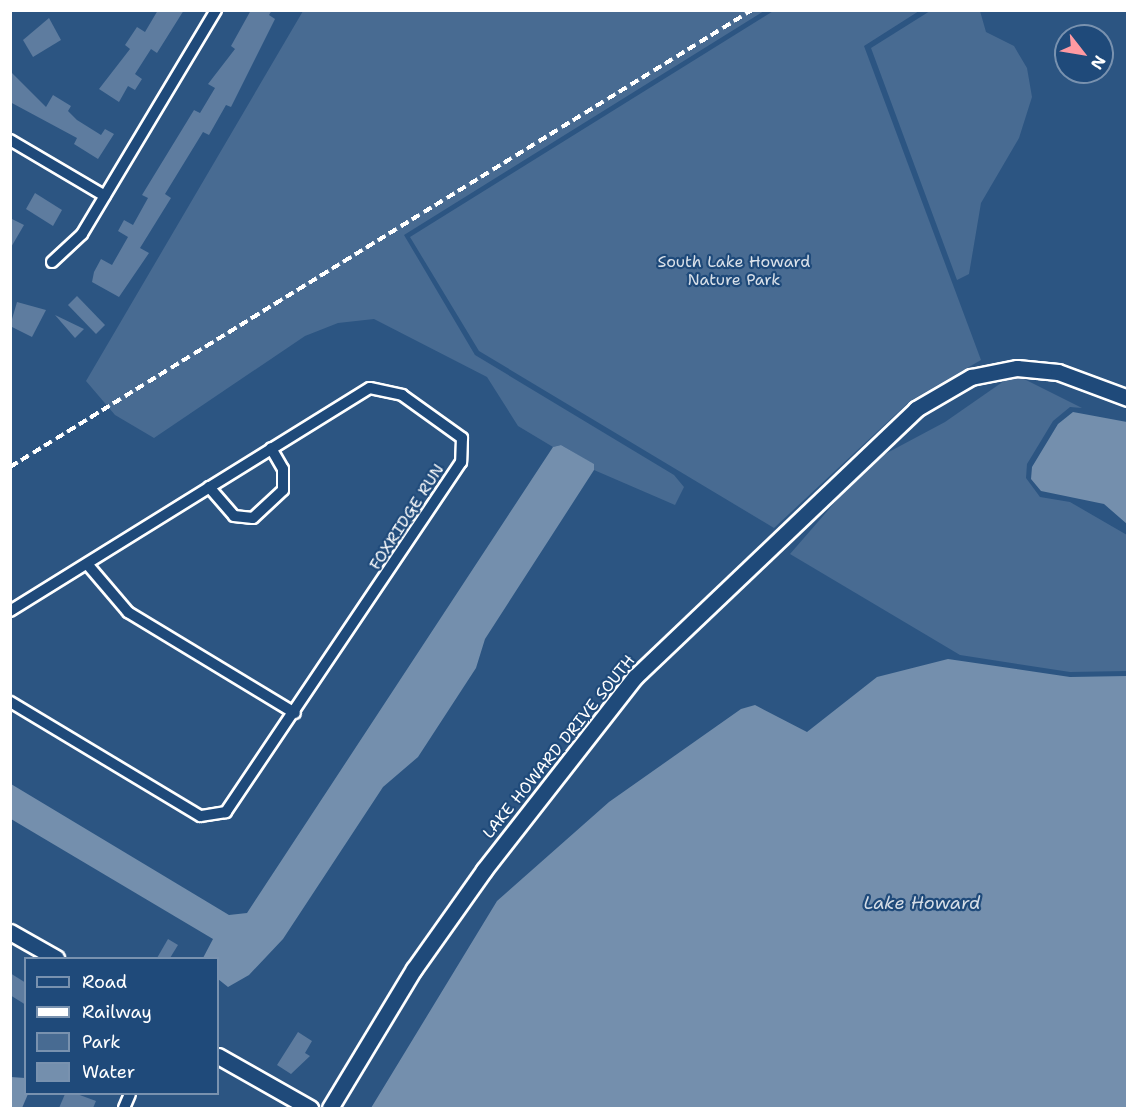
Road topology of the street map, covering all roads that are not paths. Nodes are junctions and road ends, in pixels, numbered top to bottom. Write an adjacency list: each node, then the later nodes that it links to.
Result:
1 (216, 10): 3 (street)
2 (10, 140): 3 (street)
3 (105, 196): 4 (street)
4 (52, 262)
5 (1128, 398): 18 (street, LAKE HOWARD DRIVE SOUTH)
6 (271, 448): 7 (street, FOXRIDGE RUN); 7 (street); 11 (street, FOXRIDGE RUN)
7 (209, 488): 8 (street, FOXRIDGE RUN)
8 (88, 565): 9 (street, FOXRIDGE RUN); 11 (street)
9 (10, 611)
10 (10, 702): 11 (street, FOXRIDGE RUN)
11 (295, 713)
12 (10, 932): 13 (street)
13 (54, 957)
14 (219, 1057): 15 (street)
15 (284, 1095): 16 (street); 17 (street)
16 (295, 1108)
17 (310, 1108)
18 (330, 1108)

